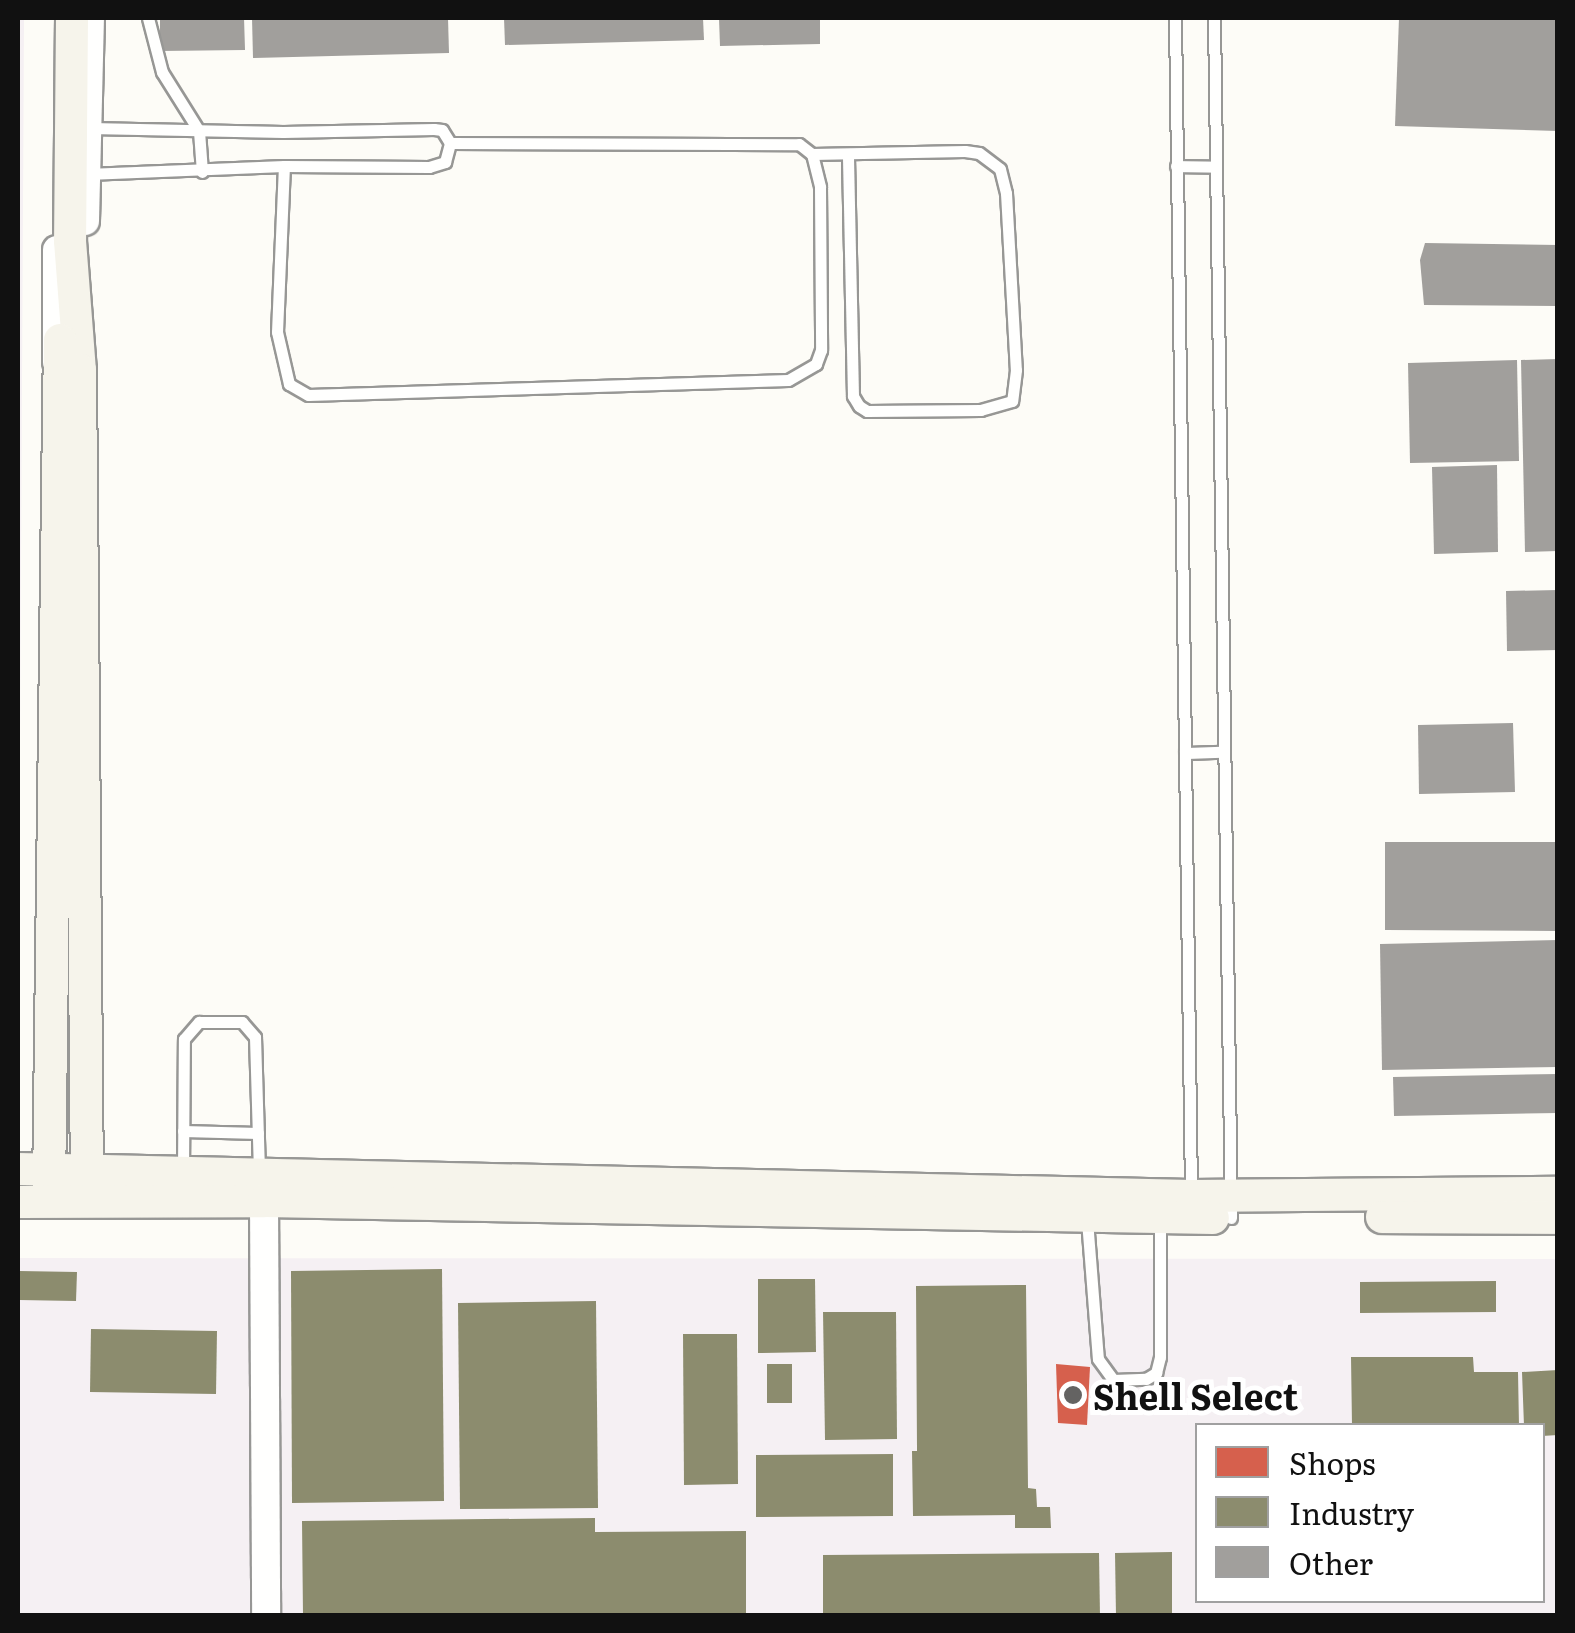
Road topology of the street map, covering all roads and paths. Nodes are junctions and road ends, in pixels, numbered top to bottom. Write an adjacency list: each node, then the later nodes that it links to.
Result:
1 (56, 18): 17 (street)
2 (72, 18): 17 (main road)
3 (90, 18): 7 (street)
4 (148, 18): 8 (lane)
5 (1175, 18): 13 (lane)
6 (1214, 18): 14 (lane)
7 (88, 128): 8 (lane); 16 (street)
8 (199, 131): 9 (lane); 15 (lane)
9 (450, 142): 10 (lane); 12 (lane)
10 (812, 154): 11 (lane); 12 (lane)
11 (848, 154): 11 (lane)
12 (284, 166): 15 (lane)
13 (1176, 166): 14 (lane); 19 (lane)
14 (1214, 166): 18 (lane)
15 (202, 172): 16 (lane)
16 (87, 174): 17 (street)
17 (69, 369): 23 (main road); 24 (main road)
18 (1222, 752): 19 (lane); 27 (lane)
19 (1185, 753): 28 (lane)
20 (184, 1131): 21 (lane); 21 (lane); 22 (lane)
21 (258, 1134): 25 (lane)
22 (183, 1171): 23 (main road); 25 (main road)
23 (86, 1184): 24 (main road); 25 (main road)
24 (33, 1185)
25 (261, 1187): 28 (main road); 29 (main road); 31 (street)
26 (1558, 1193): 27 (main road)
27 (1230, 1207): 28 (main road); 30 (main road)
28 (1181, 1211): 29 (main road); 29 (lane)
29 (1086, 1217)
30 (1558, 1218)
31 (266, 1616)

